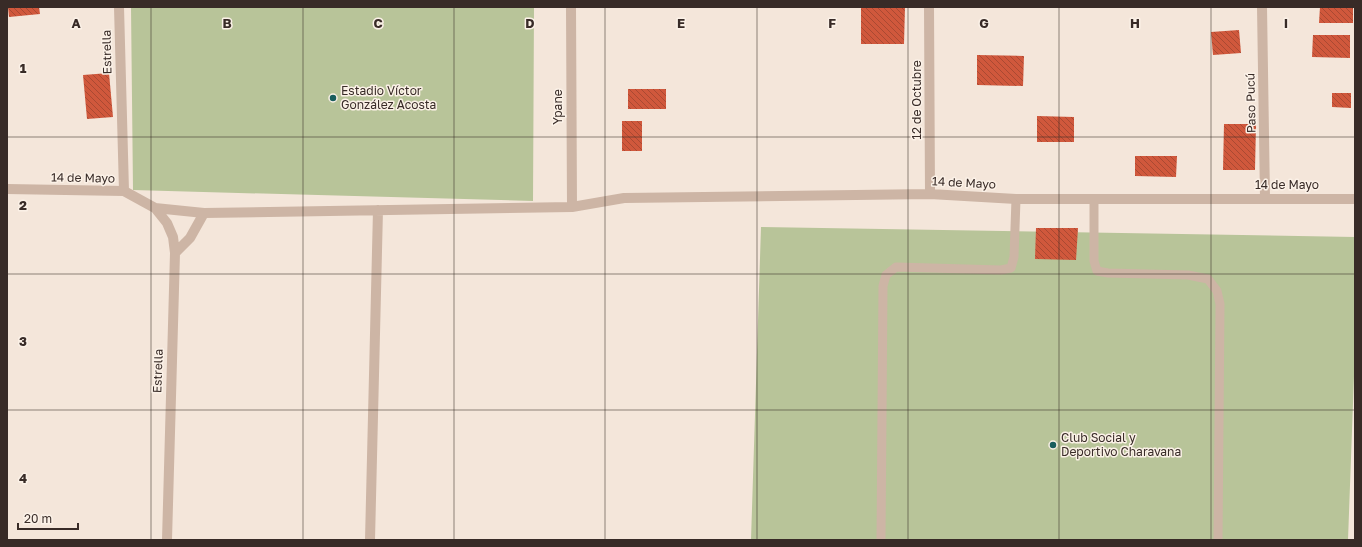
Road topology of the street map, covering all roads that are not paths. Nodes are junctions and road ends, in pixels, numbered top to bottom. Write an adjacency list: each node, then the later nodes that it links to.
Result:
1 (119, 7): 6 (street, Estrella)
2 (571, 7): 12 (street, Ypane)
3 (929, 7): 7 (street, 12 de Octubre)
4 (1262, 7): 8 (street, Paso Pucú)
5 (7, 189): 6 (street, 14 de Mayo)
6 (124, 191): 13 (street, 14 de Mayo)
7 (930, 194): 9 (street, 14 de Mayo); 12 (street, 14 de Mayo)
8 (1265, 198): 10 (street, 14 de Mayo); 11 (street, 14 de Mayo)
9 (1016, 199): 11 (street, 14 de Mayo); 19 (lane)
10 (1355, 199)
11 (1094, 200): 20 (lane)
12 (572, 207): 14 (street, 14 de Mayo)
13 (155, 208): 15 (street, 14 de Mayo); 16 (street, Estrella)
14 (378, 210): 15 (street, 14 de Mayo); 18 (street)
15 (204, 213): 16 (street)
16 (174, 253): 17 (street, Estrella)
17 (167, 540)
18 (370, 540)
19 (880, 540)
20 (1218, 540)

